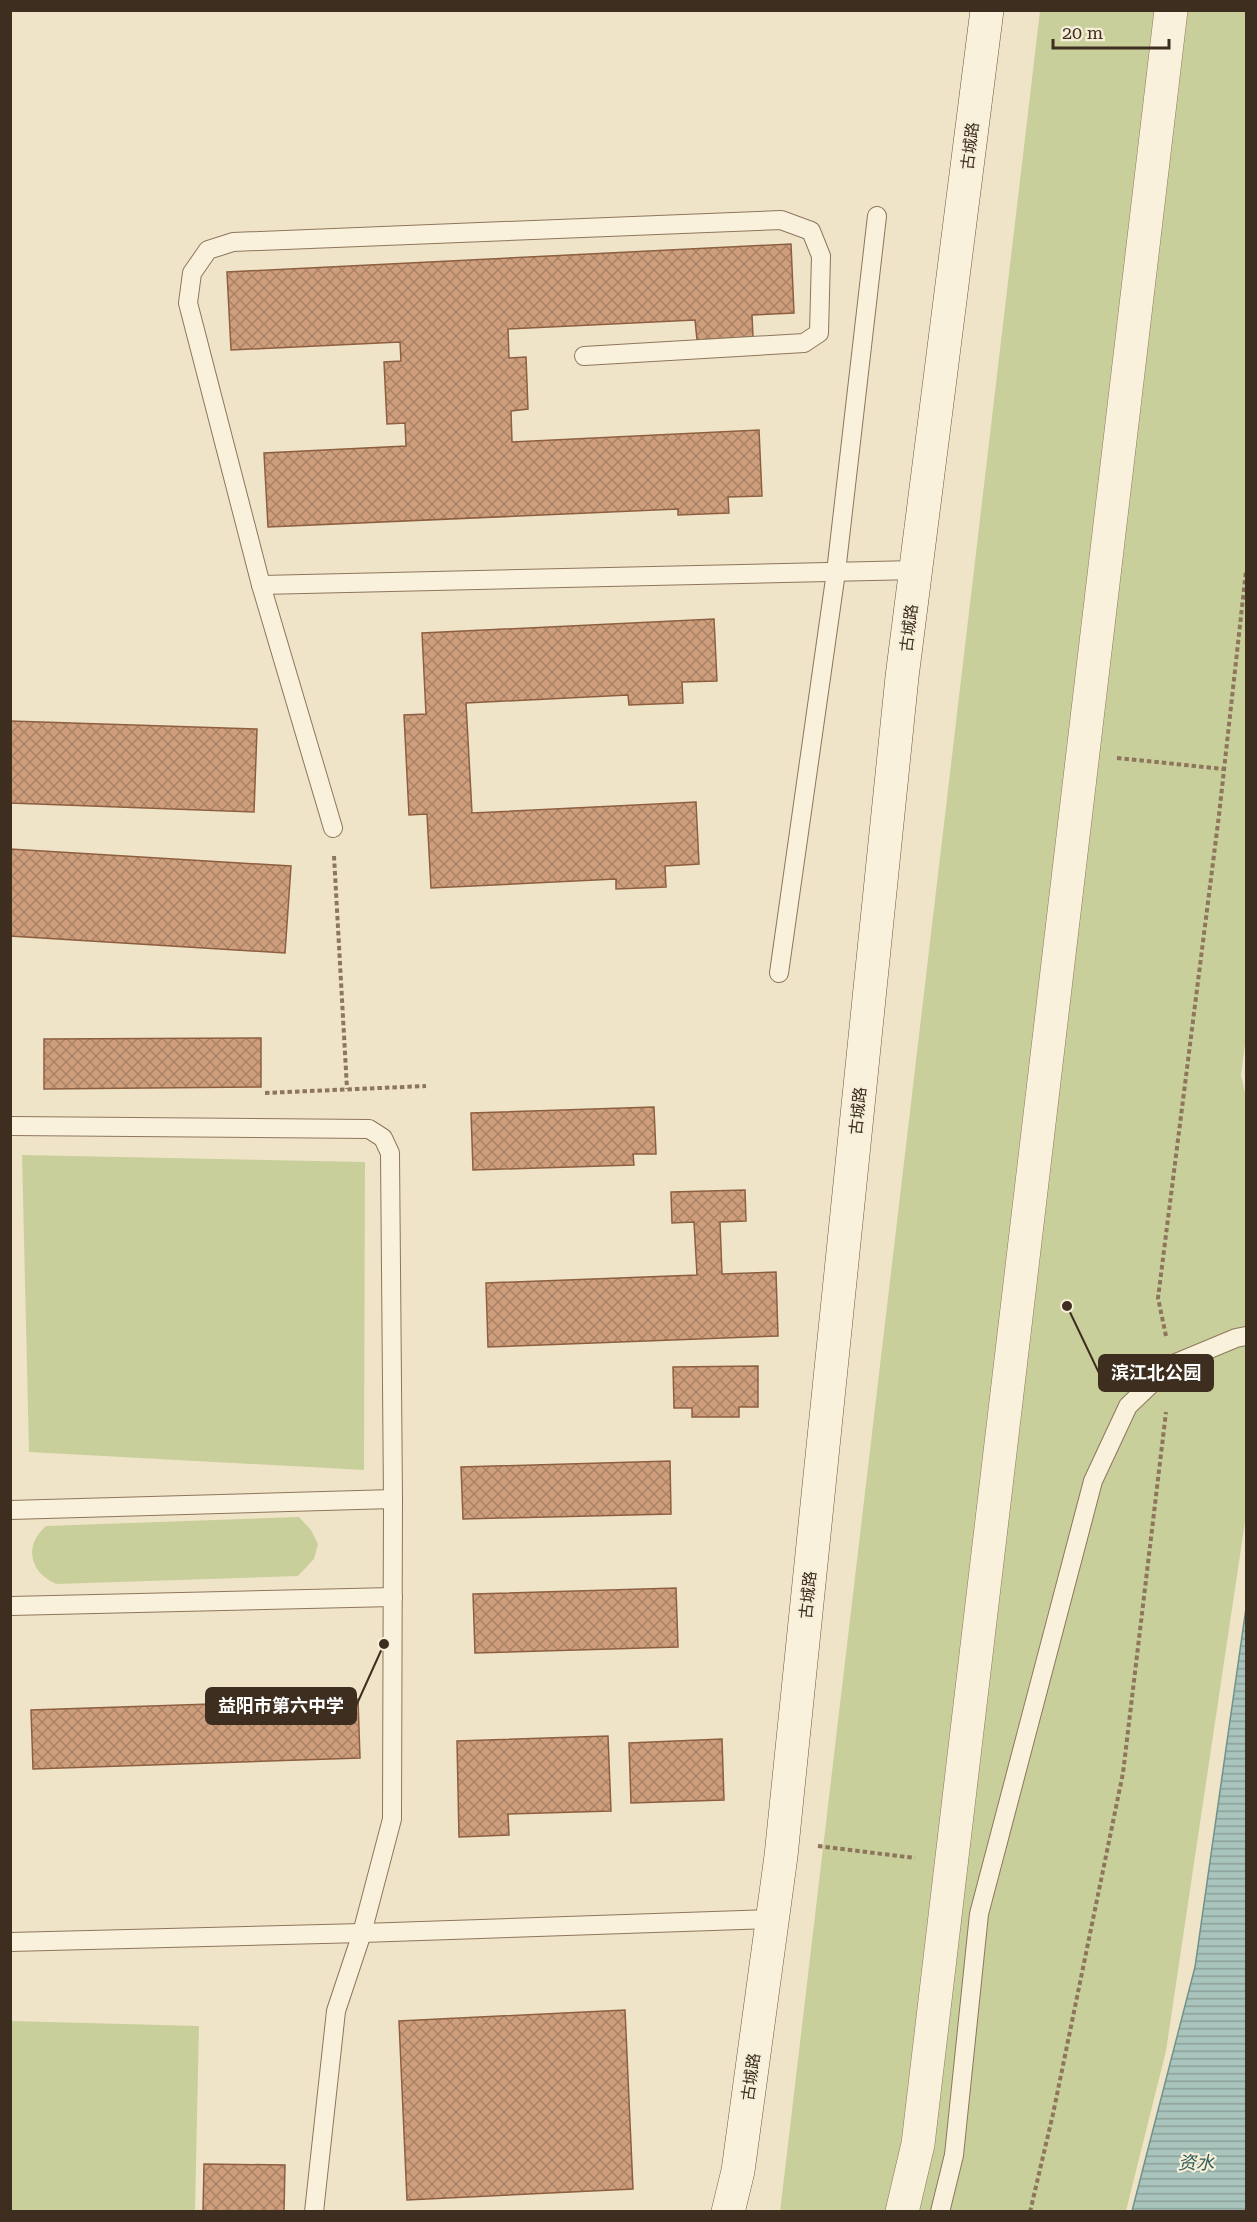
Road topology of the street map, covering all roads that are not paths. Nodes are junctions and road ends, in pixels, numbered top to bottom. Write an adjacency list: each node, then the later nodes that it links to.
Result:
1 (987, 10): 5 (street, 古城路)
2 (1171, 10): 21 (street)
3 (877, 216): 6 (lane)
4 (584, 356): 7 (lane)
5 (916, 570): 6 (lane); 16 (street, 古城路)
6 (836, 572): 7 (lane); 9 (lane)
7 (261, 585): 8 (lane)
8 (333, 828)
9 (779, 973)
10 (10, 1126): 12 (lane)
11 (1246, 1336): 22 (lane)
12 (393, 1499): 13 (lane); 14 (lane)
13 (10, 1510)
14 (393, 1597): 15 (lane); 17 (lane)
15 (10, 1606)
16 (773, 1919): 17 (lane); 20 (street, 古城路)
17 (362, 1933): 18 (lane); 19 (lane)
18 (10, 1942)
19 (314, 2211)
20 (728, 2211)
21 (902, 2211)
22 (940, 2211)

